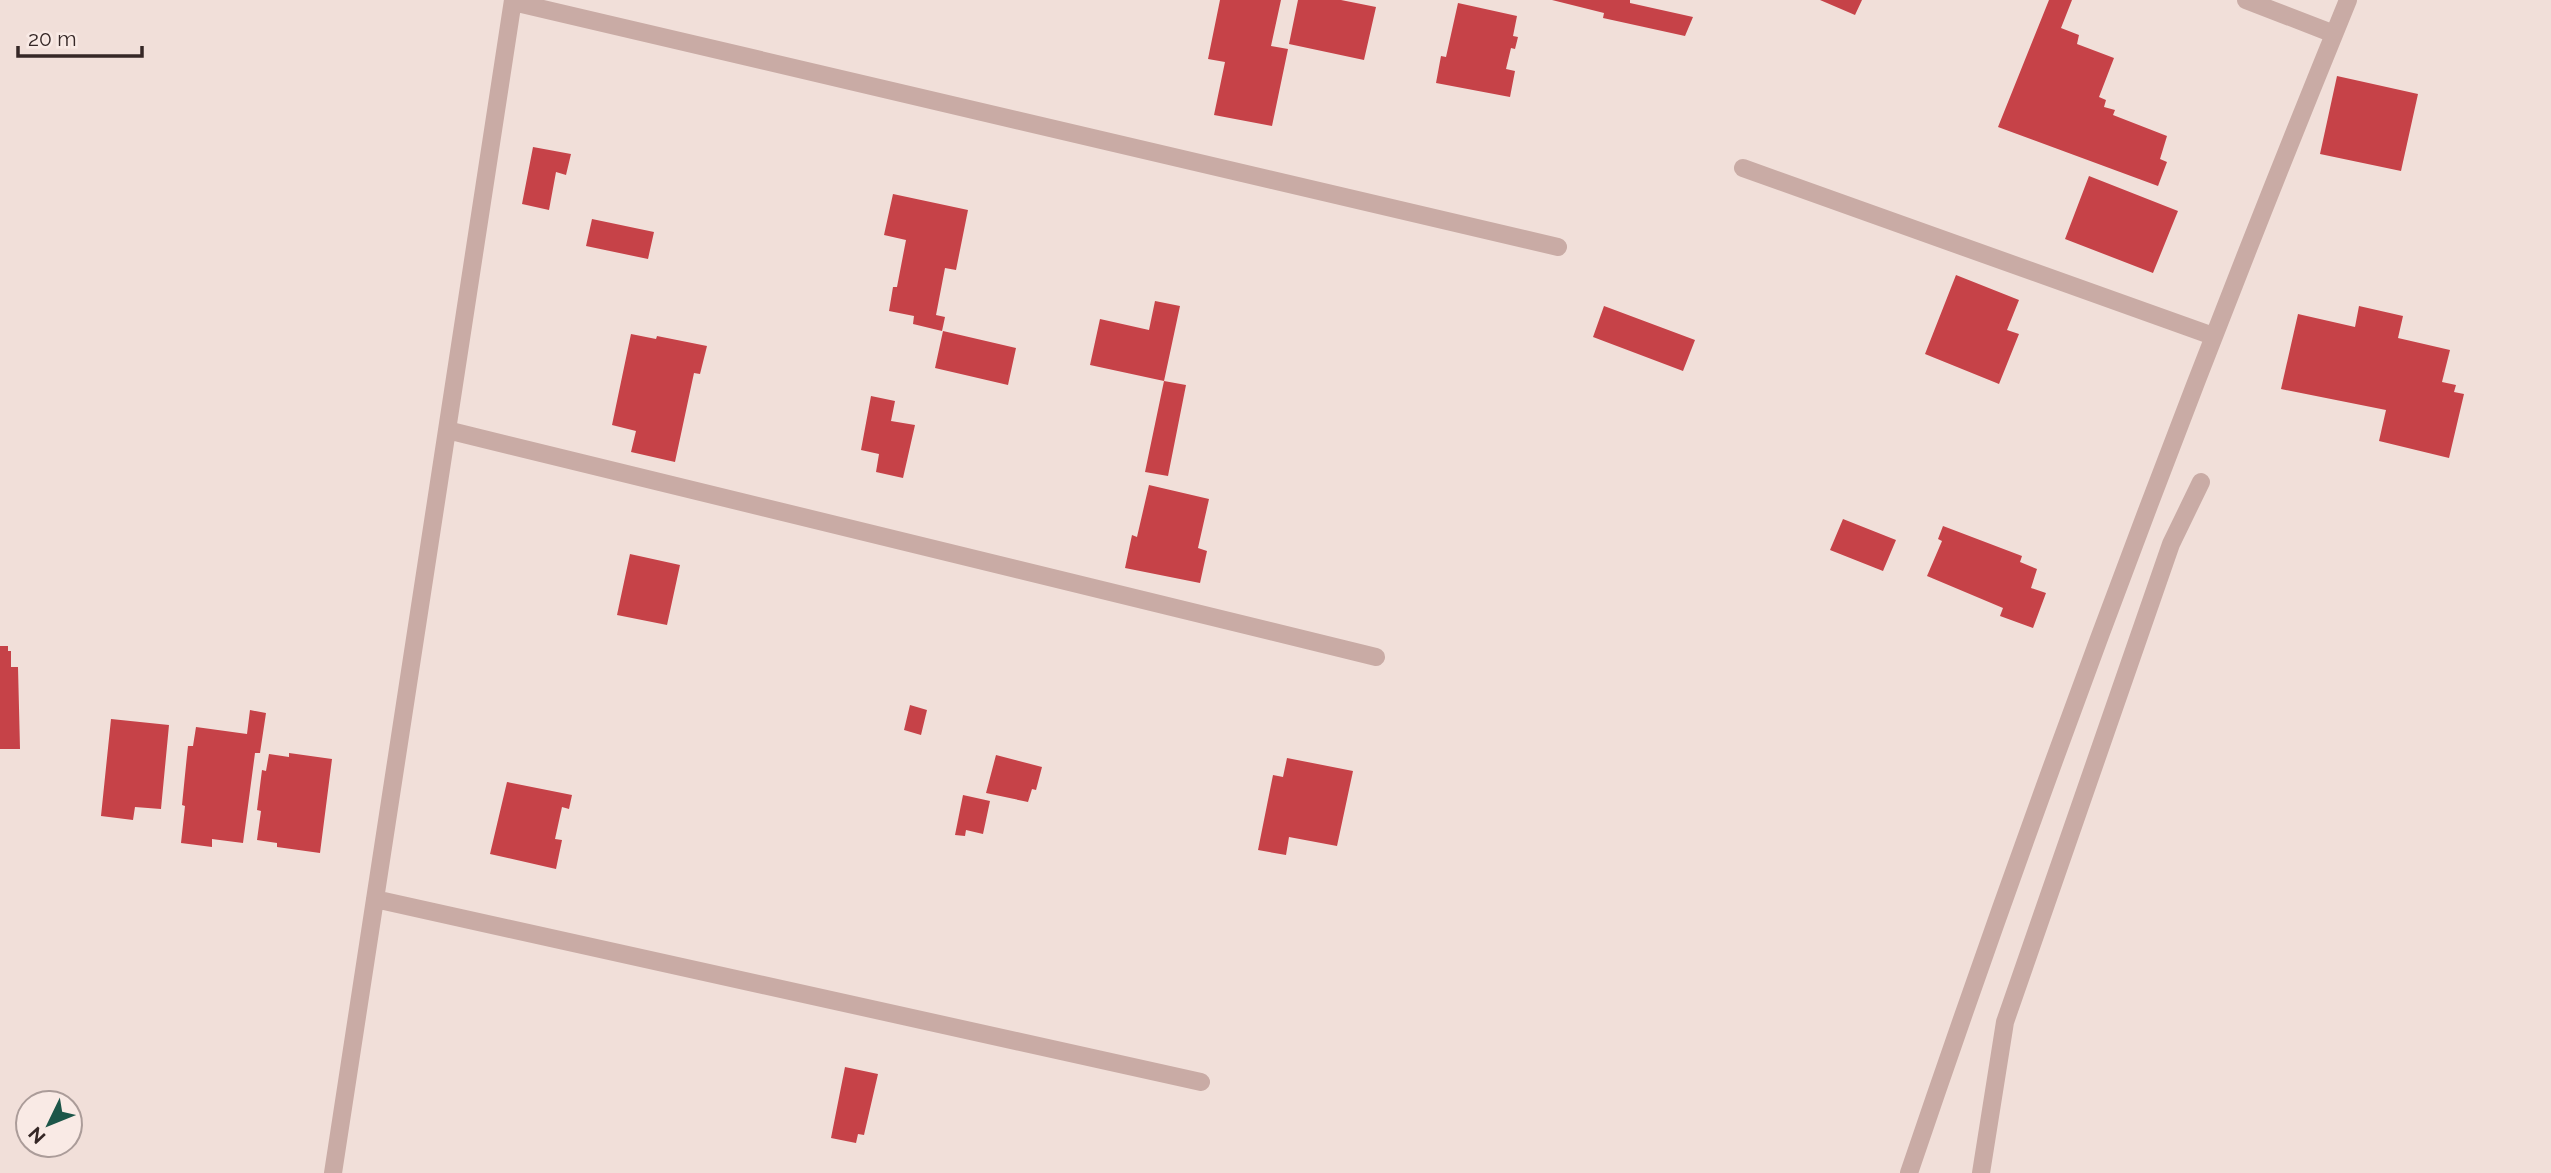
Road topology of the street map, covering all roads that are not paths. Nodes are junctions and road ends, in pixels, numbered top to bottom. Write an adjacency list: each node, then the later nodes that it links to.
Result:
1 (2246, 0): 4 (street)
2 (2348, 0): 4 (street)
3 (513, 1): 6 (street); 8 (street)
4 (2334, 34): 7 (street)
5 (1743, 168): 7 (street)
6 (1558, 247)
7 (2213, 336): 14 (street)
8 (447, 430): 10 (street); 11 (street)
9 (2200, 482): 15 (street)
10 (1376, 657)
11 (375, 899): 12 (street); 13 (street)
12 (1201, 1082)
13 (332, 1173)
14 (1909, 1173)
15 (1981, 1173)

